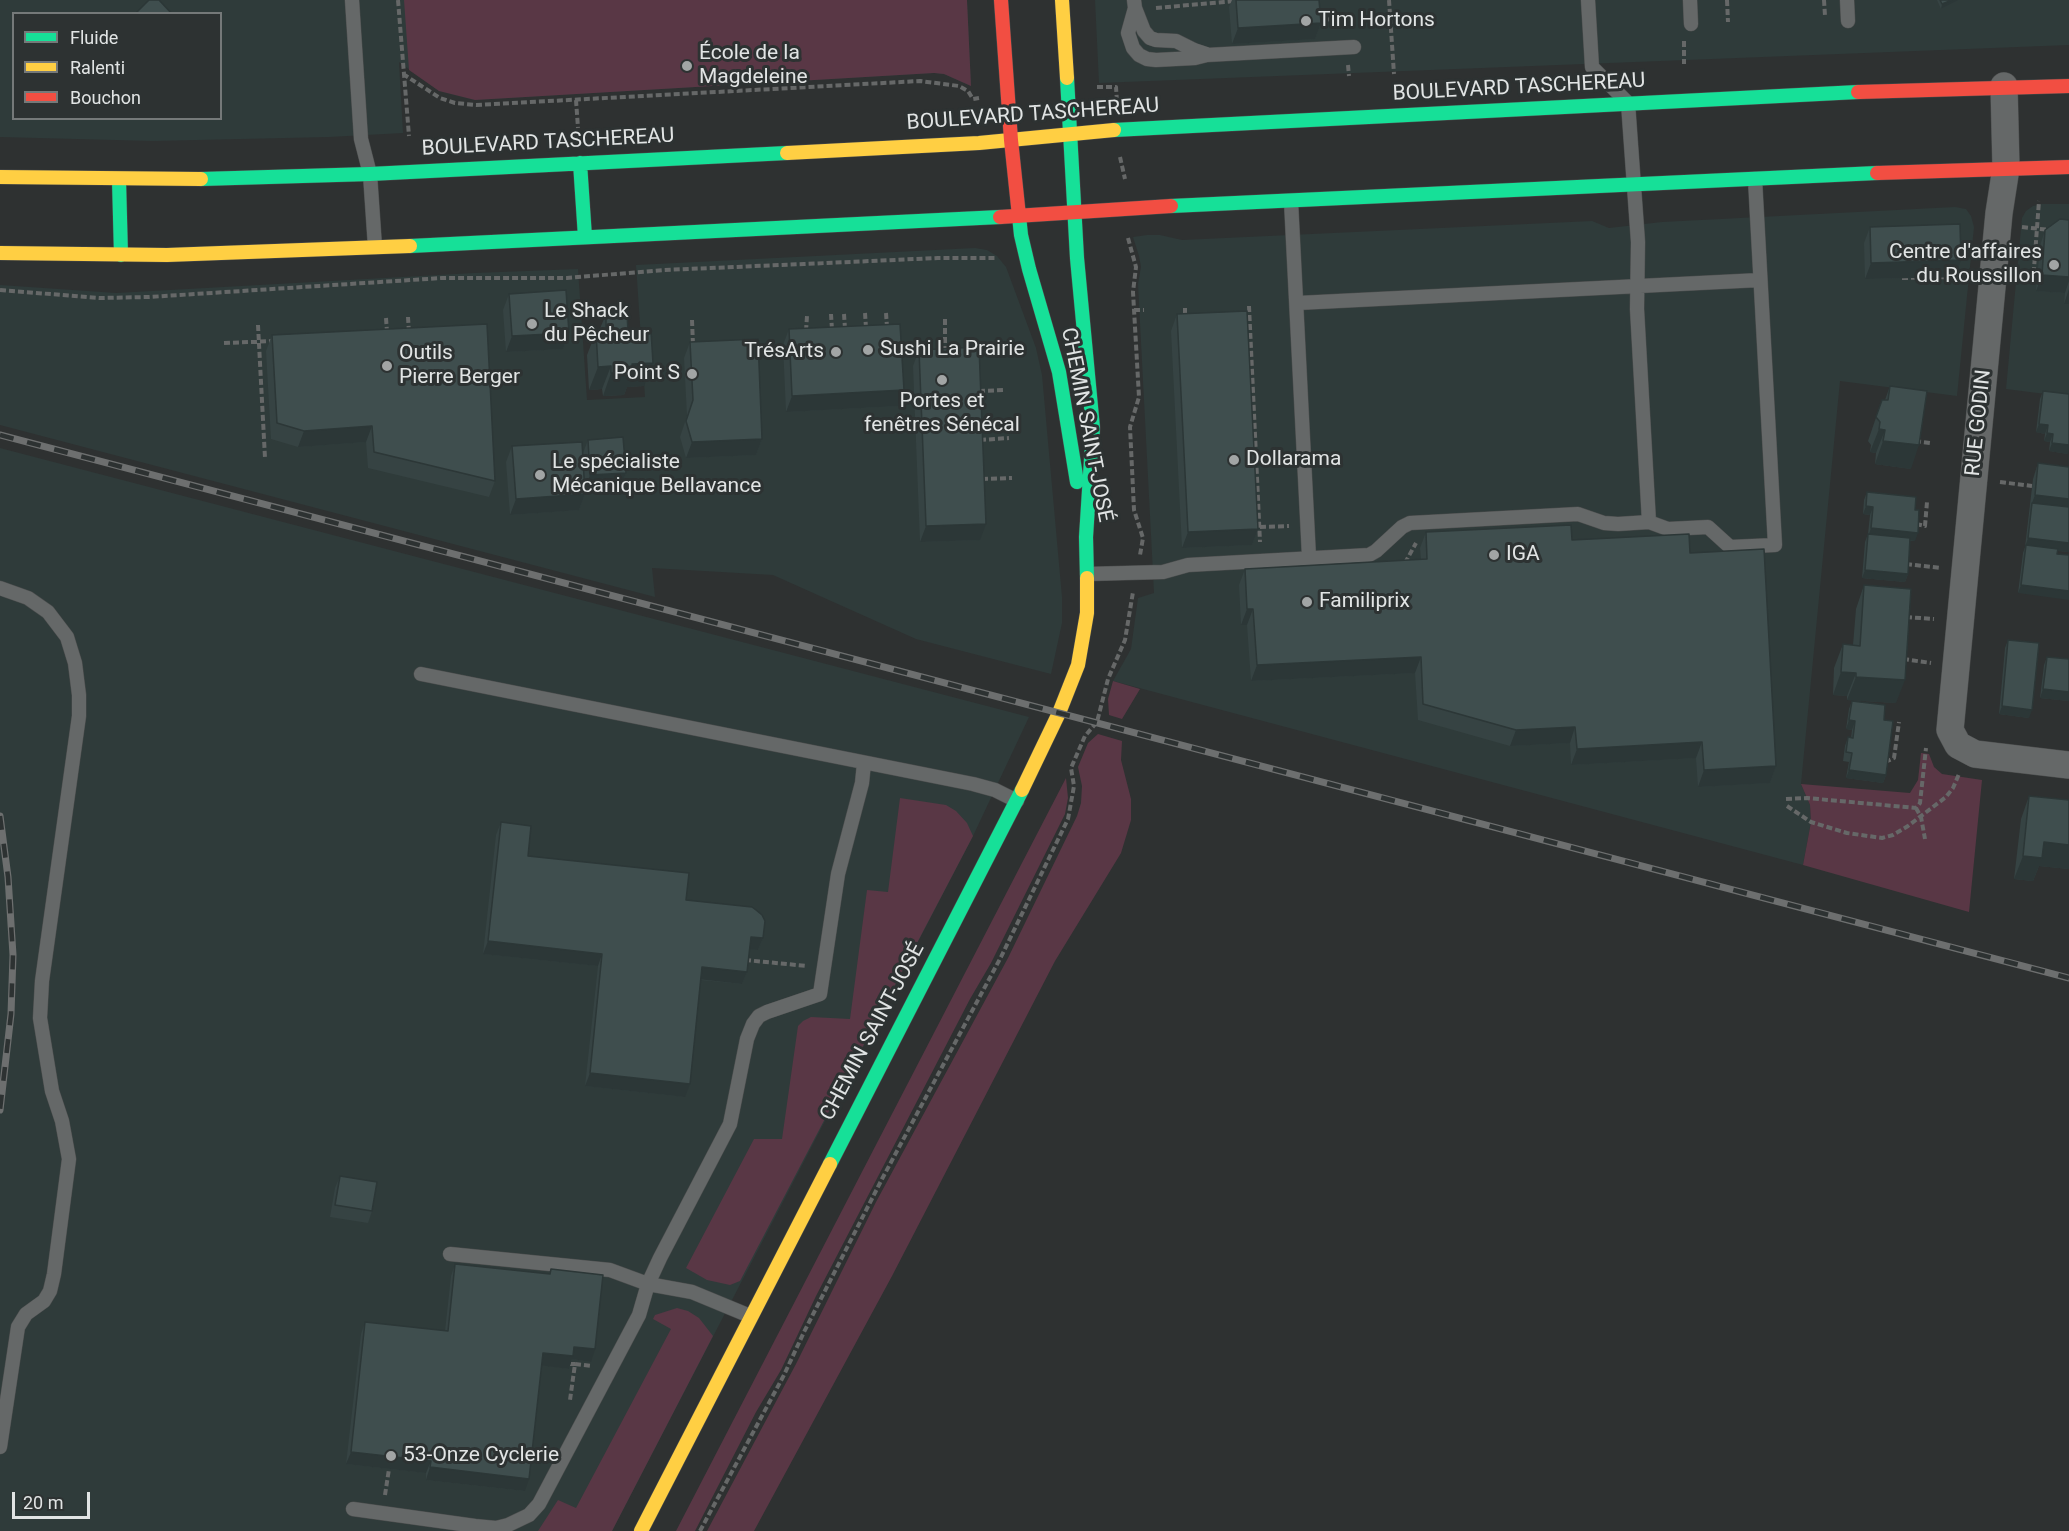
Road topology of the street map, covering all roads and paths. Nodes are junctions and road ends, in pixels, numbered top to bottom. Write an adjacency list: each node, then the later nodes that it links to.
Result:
1 (352, 0): 41 (lane)
2 (398, 0): 25 (path)
3 (1001, 0): 37 (main road, CHEMIN SAINT-JOSÉ)
4 (1062, 0): 35 (main road, CHEMIN SAINT-JOSÉ)
5 (1389, 0): 26 (path)
6 (1588, 0): 33 (lane)
7 (1690, 0): 19 (lane)
8 (1727, 0): 18 (path)
9 (1824, 0): 14 (path)
10 (1847, 0): 17 (lane)
11 (1244, 1): 12 (path)
12 (1139, 5): 23 (lane); 23 (lane)
13 (1313, 11): 16 (path)
14 (1825, 16)
15 (1352, 18): 16 (path)
16 (1314, 20): 20 (path)
17 (1848, 21)
18 (1728, 22)
19 (1691, 24)
20 (1314, 30)
21 (1683, 37): 24 (path)
22 (1354, 47): 23 (lane)
23 (1207, 55)
24 (1684, 64)
25 (403, 74): 32 (path, BOULEVARD TASCHEREAU); 36 (path)
26 (1394, 74)
27 (2066, 82): 28 (main road, BOULEVARD TASCHEREAU)
28 (2004, 86): 33 (main road, BOULEVARD TASCHEREAU); 40 (street, RUE GODIN)
29 (1098, 87): 30 (path, BOULEVARD TASCHEREAU)
30 (1116, 87)
31 (973, 99): 32 (path, BOULEVARD TASCHEREAU)
32 (576, 100): 34 (path)
33 (1628, 104): 35 (main road, BOULEVARD TASCHEREAU); 45 (lane)
34 (578, 128)
35 (1070, 134): 37 (main road, BOULEVARD TASCHEREAU); 48 (main road, CHEMIN SAINT-JOSÉ)
36 (409, 136)
37 (1011, 140): 38 (main road, BOULEVARD TASCHEREAU); 49 (main road, CHEMIN SAINT-JOSÉ)
38 (580, 163): 41 (main road, BOULEVARD TASCHEREAU); 53 (main road)
39 (2069, 167): 40 (main road)
40 (2007, 168): 43 (main road); 135 (street, RUE GODIN)
41 (370, 174): 44 (main road, BOULEVARD TASCHEREAU); 55 (lane)
42 (0, 177): 44 (main road, BOULEVARD TASCHEREAU)
43 (1755, 179): 45 (main road); 60 (lane)
44 (118, 180): 57 (main road)
45 (1634, 184): 46 (main road); 63 (lane)
46 (1291, 201): 48 (main road); 65 (lane)
47 (2039, 201): 51 (path)
48 (1075, 212): 49 (main road); 115 (main road, CHEMIN SAINT-JOSÉ)
49 (1018, 216): 53 (main road); 115 (main road, CHEMIN SAINT-JOSÉ)
50 (2019, 227): 51 (path)
51 (2037, 228): 52 (path); 61 (path)
52 (2058, 230)
53 (585, 237): 55 (main road)
54 (1128, 241): 68 (path, CHEMIN SAINT-JOSÉ)
55 (375, 247): 57 (main road)
56 (0, 253): 57 (main road)
57 (121, 255)
58 (1000, 258): 64 (path)
59 (1902, 278): 62 (path)
60 (1761, 280): 63 (lane); 111 (lane)
61 (2033, 282)
62 (1956, 285)
63 (1639, 286): 65 (lane); 111 (lane)
64 (0, 290)
65 (1298, 303): 113 (lane)
66 (1249, 306): 80 (path)
67 (1185, 308): 79 (path)
68 (1134, 310): 69 (path); 118 (path, CHEMIN SAINT-JOSÉ)
69 (1144, 310)
70 (865, 313): 84 (path)
71 (886, 313): 83 (path)
72 (831, 314): 85 (path)
73 (844, 314): 86 (path)
74 (807, 315): 87 (path)
75 (408, 317): 88 (path)
76 (386, 318): 89 (path)
77 (945, 318): 96 (path)
78 (692, 320): 95 (path)
79 (1185, 320)
80 (1251, 324): 82 (path); 91 (path)
81 (258, 325): 93 (path)
82 (1240, 325)
83 (887, 331)
84 (866, 332)
85 (832, 333)
86 (845, 333)
87 (806, 334)
88 (398, 335)
89 (387, 336)
90 (1242, 338): 91 (path)
91 (1251, 338): 105 (path)
92 (282, 341): 93 (path)
93 (259, 342): 94 (path); 103 (path)
94 (224, 343)
95 (694, 348)
96 (945, 353)
97 (1006, 390): 98 (path)
98 (975, 391)
99 (1009, 438): 100 (path)
100 (976, 440)
101 (1914, 441): 102 (path)
102 (1930, 443)
103 (265, 458)
104 (1248, 460): 105 (path)
105 (1257, 460): 114 (path)
106 (1012, 478): 107 (path)
107 (978, 480)
108 (1994, 481): 109 (path)
109 (2032, 486)
110 (1927, 502): 112 (path)
111 (1649, 522): 119 (lane)
112 (1916, 524)
113 (1307, 526): 114 (path); 119 (lane)
114 (1260, 527): 117 (path)
115 (1086, 537): 123 (main road, CHEMIN SAINT-JOSÉ)
116 (1427, 543): 121 (path)
117 (1260, 548)
118 (1140, 553)
119 (1309, 557): 123 (lane)
120 (1906, 564): 122 (path)
121 (1402, 568)
122 (1944, 568)
123 (1087, 574): 138 (main road, CHEMIN SAINT-JOSÉ)
124 (0, 588): 150 (lane)
125 (1131, 603): 156 (path)
126 (1902, 617): 127 (path)
127 (1939, 620)
128 (1899, 659): 129 (path)
129 (1935, 663)
130 (421, 674): 133 (lane)
131 (1899, 722): 134 (path)
132 (1926, 748): 140 (path)
133 (864, 762): 138 (lane); 144 (lane)
134 (1885, 762)
135 (2069, 765)
136 (1957, 778): 141 (path)
137 (1786, 799): 140 (path)
138 (1017, 801): 147 (main road, CHEMIN SAINT-JOSÉ)
139 (1787, 806): 141 (path)
140 (1916, 808): 141 (path)
141 (1920, 817): 142 (path)
142 (1925, 839)
143 (745, 960): 144 (path)
144 (824, 967): 146 (lane)
145 (450, 1254): 146 (lane)
146 (648, 1284): 147 (lane); 154 (lane)
147 (750, 1316): 155 (main road, CHEMIN SAINT-JOSÉ)
148 (591, 1366): 149 (path)
149 (569, 1403)
150 (0, 1447)
151 (388, 1469): 152 (path)
152 (388, 1478)
153 (353, 1509): 154 (lane)
154 (475, 1528)
155 (641, 1531)
156 (700, 1531)

